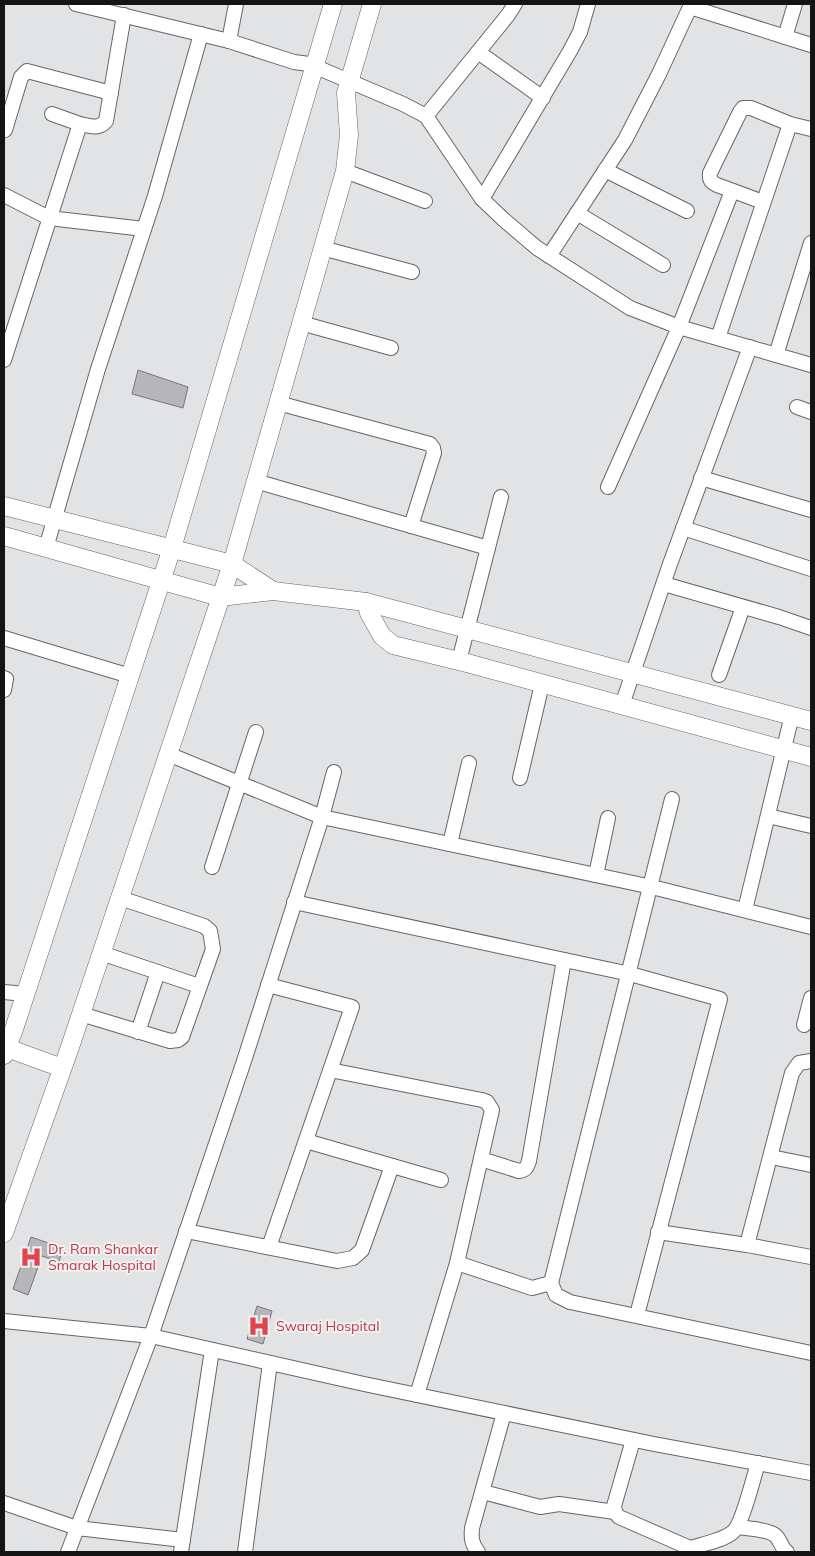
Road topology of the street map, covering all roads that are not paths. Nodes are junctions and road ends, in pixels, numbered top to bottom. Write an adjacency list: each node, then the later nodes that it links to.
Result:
1 (76, 4): 9 (street)
2 (236, 4): 13 (street)
3 (333, 4): 16 (street)
4 (372, 4): 17 (street)
5 (515, 4): 15 (street)
6 (588, 4): 20 (street)
7 (795, 4): 12 (street)
8 (690, 5): 12 (street); 27 (street)
9 (108, 8): 10 (street)
10 (124, 15): 11 (street); 19 (street)
11 (201, 34): 13 (street); 37 (street)
12 (785, 37): 14 (street)
13 (230, 41): 16 (street)
14 (811, 45)
15 (478, 52): 20 (street); 22 (street)
16 (314, 66): 17 (street); 65 (street)
17 (350, 81): 22 (street); 28 (street)
18 (9, 93): 19 (street); 26 (street)
19 (111, 93): 23 (street)
20 (543, 98): 31 (street)
21 (52, 114): 23 (street)
22 (426, 116): 31 (street)
23 (80, 124): 36 (street)
24 (790, 124): 25 (street); 29 (street); 33 (street)
25 (811, 128)
26 (5, 130)
27 (605, 170): 34 (street); 35 (street)
28 (345, 171): 32 (street); 39 (street)
29 (732, 191): 33 (street); 44 (street)
30 (4, 195): 36 (street)
31 (482, 199): 40 (street)
32 (425, 201)
33 (763, 202): 45 (street)
34 (687, 211)
35 (577, 213): 40 (street); 41 (street)
36 (49, 218): 37 (street); 49 (street)
37 (144, 229): 60 (street)
38 (811, 243): 48 (street)
39 (322, 248): 42 (street); 43 (street)
40 (549, 256): 44 (street)
41 (663, 265)
42 (412, 272)
43 (301, 323): 47 (street); 51 (street)
44 (679, 327): 45 (street); 56 (street)
45 (718, 338): 46 (street)
46 (750, 347): 48 (street); 54 (street)
47 (391, 348)
48 (776, 355): 50 (street)
49 (4, 360)
50 (811, 365)
51 (278, 403): 55 (street); 61 (street)
52 (796, 407): 53 (street)
53 (811, 412)
54 (701, 478): 59 (street); 62 (street)
55 (255, 481): 61 (street); 67 (street)
56 (608, 487)
57 (501, 497): 66 (street)
58 (4, 506): 60 (street)
59 (811, 510)
60 (54, 519): 64 (street); 65 (street)
61 (411, 526): 66 (street)
62 (683, 528): 68 (street); 70 (street)
63 (4, 536): 64 (street)
64 (46, 548): 69 (street)
65 (172, 548): 67 (street); 69 (street)
66 (488, 548): 75 (street)
67 (232, 564): 71 (street); 72 (street)
68 (811, 569)
69 (162, 580): 72 (street); 81 (street)
70 (664, 584): 74 (street); 79 (street)
71 (273, 591): 72 (street); 73 (street)
72 (220, 597): 90 (street)
73 (366, 602): 75 (street); 78 (street)
74 (743, 607): 76 (street); 80 (street)
75 (467, 628): 78 (street); 79 (street)
76 (811, 628)
77 (4, 638): 81 (street)
78 (459, 661): 83 (street)
79 (634, 673): 85 (street); 86 (street)
80 (719, 675)
81 (130, 676): 116 (street)
82 (4, 678): 84 (street)
83 (542, 684): 85 (street); 94 (street)
84 (4, 690)
85 (622, 706): 89 (street)
86 (792, 715): 87 (street); 89 (street)
87 (811, 720)
88 (256, 732): 95 (street)
89 (784, 750): 91 (street); 97 (street)
90 (168, 754): 95 (street); 105 (street)
91 (811, 757)
92 (469, 764): 101 (street)
93 (334, 772): 98 (street)
94 (520, 778)
95 (239, 783): 98 (street); 102 (street)
96 (672, 799): 104 (street)
97 (768, 816): 100 (street); 107 (street)
98 (322, 817): 101 (street); 106 (street)
99 (608, 818): 103 (street)
100 (811, 826)
101 (450, 844): 103 (street)
102 (212, 867)
103 (596, 875): 104 (street)
104 (652, 887): 107 (street); 112 (street)
105 (120, 898): 109 (street); 114 (street)
106 (294, 902): 110 (street); 113 (street)
107 (745, 910): 108 (street)
108 (811, 928)
109 (101, 953): 111 (street); 118 (street)
110 (564, 960): 112 (street); 127 (street)
111 (158, 972): 114 (street); 120 (street)
112 (630, 974): 132 (street); 138 (street)
113 (268, 985): 124 (street); 131 (street)
114 (199, 986): 120 (street)
115 (4, 992): 116 (street)
116 (25, 994): 121 (street)
117 (811, 998): 119 (street)
118 (80, 1014): 120 (street); 123 (street)
119 (804, 1025)
120 (138, 1032)
121 (5, 1051): 123 (street)
122 (811, 1061): 126 (street)
123 (62, 1068): 133 (street)
124 (330, 1070): 125 (street); 127 (street)
125 (306, 1141): 129 (street); 135 (street)
126 (770, 1156): 128 (street); 134 (street)
127 (481, 1159): 137 (street)
128 (811, 1165)
129 (392, 1166): 130 (street); 135 (street)
130 (441, 1180)
131 (186, 1231): 135 (street); 141 (street)
132 (658, 1232): 134 (street); 139 (street)
133 (4, 1233)
134 (748, 1245): 136 (street)
135 (269, 1247)
136 (811, 1258)
137 (457, 1264): 138 (street); 145 (street)
138 (551, 1282): 139 (street)
139 (637, 1316): 143 (street)
140 (4, 1321): 141 (street)
141 (150, 1336): 142 (street); 154 (street)
142 (212, 1350): 144 (street); 155 (street)
143 (811, 1353)
144 (270, 1363): 145 (street); 158 (street)
145 (418, 1395): 146 (street)
146 (504, 1413): 147 (street); 150 (street)
147 (633, 1440): 148 (street); 152 (street)
148 (758, 1463): 149 (street); 153 (street)
149 (811, 1473)
150 (482, 1492): 152 (street); 159 (street)
151 (4, 1503): 154 (street)
152 (615, 1512): 156 (street)
153 (737, 1527): 156 (street); 160 (street)
154 (77, 1528): 155 (street); 157 (street)
155 (182, 1546)
156 (688, 1550)
157 (68, 1552)
158 (245, 1552)
159 (478, 1552)
160 (787, 1552)

